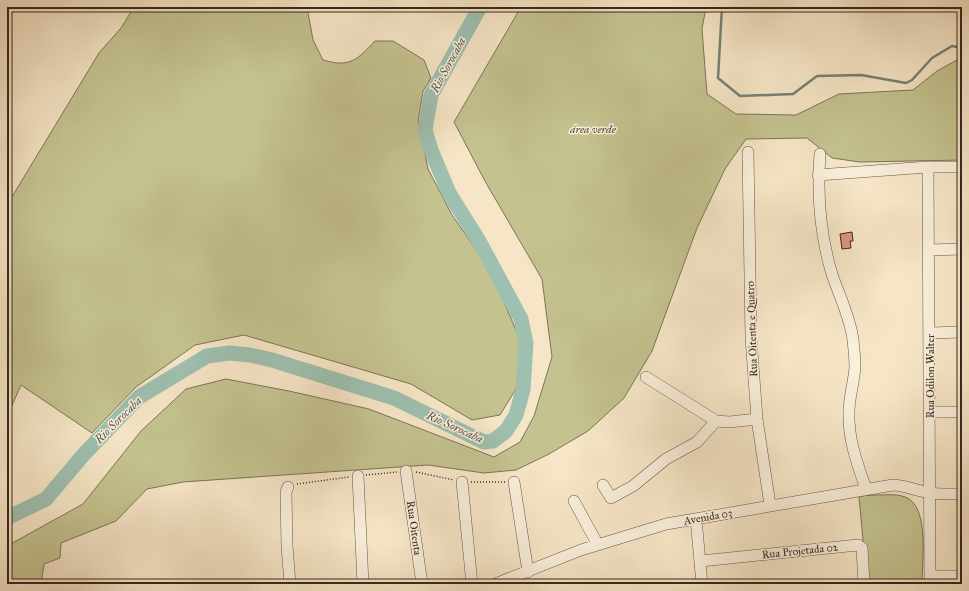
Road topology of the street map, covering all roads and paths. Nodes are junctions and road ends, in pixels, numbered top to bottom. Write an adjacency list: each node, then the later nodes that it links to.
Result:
1 (748, 152): 13 (street, Rua Oitenta e Quatro)
2 (820, 154): 5 (street)
3 (928, 167): 4 (street); 5 (street); 6 (street, Rua Odilon Walter)
4 (962, 167)
5 (818, 175): 22 (street)
6 (929, 250): 7 (street); 9 (street, Rua Odilon Walter)
7 (962, 250)
8 (962, 332): 9 (street)
9 (930, 333): 11 (street, Rua Odilon Walter)
10 (646, 377): 14 (street)
11 (930, 412): 12 (street); 16 (street, Rua Odilon Walter)
12 (962, 412)
13 (757, 418): 14 (street); 27 (street, Rua Oitenta e Quatro)
14 (716, 420): 20 (street)
15 (406, 471): 36 (street, Rua Oitenta)
16 (929, 471): 23 (street); 24 (street, Rua Odilon Walter)
17 (358, 476): 35 (street)
18 (462, 482): 37 (street)
19 (514, 482): 31 (street)
20 (603, 485)
21 (288, 487): 34 (street)
22 (866, 488): 23 (street, Avenida 03); 27 (street, Avenida 03)
23 (912, 488): 24 (street, Avenida 03)
24 (929, 492): 25 (street, Avenida 03); 33 (street, Rua Odilon Walter)
25 (962, 494)
26 (574, 501): 29 (street)
27 (770, 505): 28 (street, Avenida 03)
28 (696, 519): 29 (street, Avenida 03); 30 (street)
29 (598, 545): 31 (street, Avenida 03)
30 (701, 561): 39 (street); 40 (street, Rua Projetada 02)
31 (528, 572): 38 (street, Avenida 03)
32 (962, 576): 33 (street)
33 (930, 580)
34 (290, 584)
35 (363, 584)
36 (422, 584)
37 (472, 584)
38 (495, 584)
39 (702, 584)
40 (864, 584)

